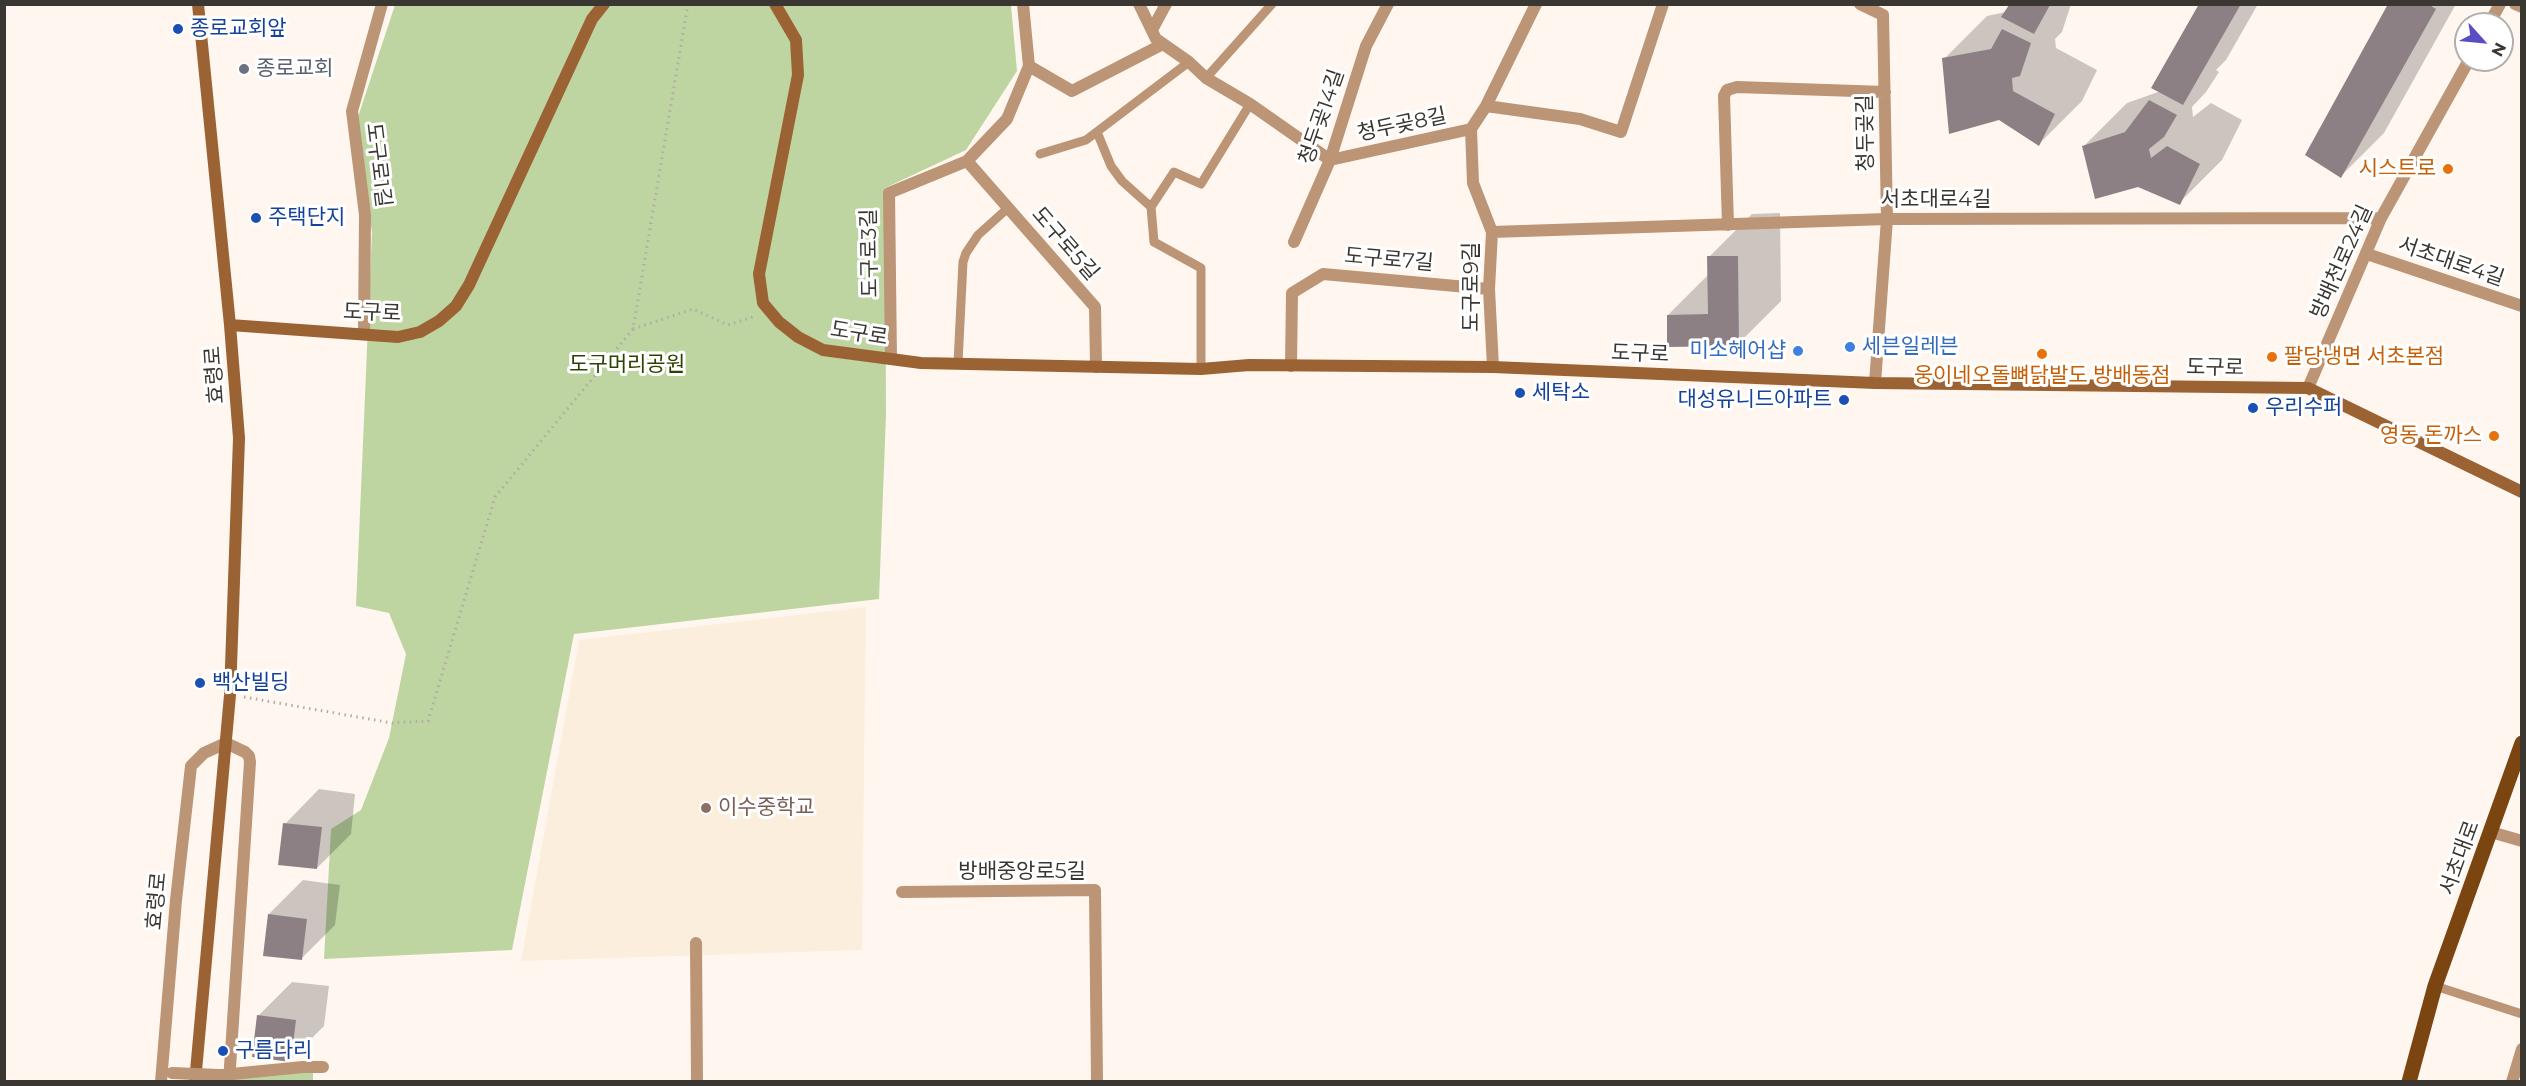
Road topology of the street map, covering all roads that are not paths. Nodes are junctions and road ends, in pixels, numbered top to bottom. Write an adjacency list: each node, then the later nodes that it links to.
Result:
1 (198, 4): 39 (street, 효령로)
2 (382, 4): 40 (street, 도구로1길)
3 (604, 4): 40 (street, 도구로)
4 (775, 4): 41 (street, 도구로)
5 (1023, 4): 18 (street, 도구로3길)
6 (1139, 4): 15 (street)
7 (1167, 4): 15 (street)
8 (1272, 4): 20 (lane)
9 (1388, 4): 27 (street, 청두곶14길)
10 (1536, 4): 23 (street)
11 (1663, 4): 23 (street)
12 (1860, 4): 21 (street, 청두곶길)
13 (2515, 4): 14 (street)
14 (2522, 7)
15 (1152, 30): 16 (street)
16 (1163, 44): 17 (street); 18 (street)
17 (1189, 62): 20 (street); 25 (lane)
18 (1029, 66): 28 (street, 도구로3길)
19 (2462, 72): 31 (street, 방배천로24길)
20 (1206, 78): 22 (street)
21 (1885, 92): 32 (street, 청두곶길); 33 (street)
22 (1250, 104): 27 (street); 29 (lane)
23 (1486, 106): 24 (street)
24 (1471, 129): 27 (street, 청두곶8길); 34 (street, 도구로9길)
25 (1097, 132): 26 (lane); 29 (lane)
26 (1040, 154)
27 (1330, 160): 35 (street, 청두곶14길)
28 (967, 161): 30 (street, 도구로5길); 41 (street, 도구로3길)
29 (1151, 207): 46 (lane)
30 (1008, 208): 42 (lane); 44 (street, 도구로5길)
31 (2381, 218): 32 (street, 서초대로4길); 36 (street, 방배천로24길)
32 (1887, 219): 33 (street, 서초대로4길); 47 (street, 청두곶길)
33 (1728, 225): 34 (street, 서초대로4길)
34 (1492, 232): 37 (street, 도구로9길)
35 (1294, 242)
36 (2367, 254): 38 (street, 서초대로4길); 48 (street, 방배천로24길)
37 (1489, 289): 43 (street, 도구로7길); 45 (street, 도구로9길)
38 (2522, 306)
39 (231, 325): 40 (street, 도구로); 50 (street, 효령로)
40 (364, 334)
41 (891, 359): 42 (street, 도구로)
42 (958, 363): 44 (street, 도구로)
43 (1291, 366): 45 (street, 도구로); 46 (street, 도구로)
44 (1096, 367): 46 (street, 도구로)
45 (1493, 367): 47 (street, 도구로)
46 (1201, 369)
47 (1875, 383): 48 (street, 도구로)
48 (2308, 388): 49 (street, 도구로)
49 (2522, 492)
50 (226, 743): 60 (street, 효령로); 61 (street); 62 (street, 효령로)
51 (2522, 743): 52 (main road, 서초대로)
52 (2492, 832): 53 (street); 56 (main road, 서초대로)
53 (2522, 841)
54 (902, 892): 64 (street, 방배중앙로5길)
55 (696, 943): 63 (street)
56 (2435, 986): 57 (lane); 65 (main road, 서초대로)
57 (2522, 1014)
58 (2522, 1049): 66 (street)
59 (323, 1067): 61 (street)
60 (165, 1076): 61 (street, bridge)
61 (226, 1077)
62 (195, 1082)
63 (697, 1082)
64 (1097, 1082)
65 (2409, 1082)
66 (2512, 1082)

